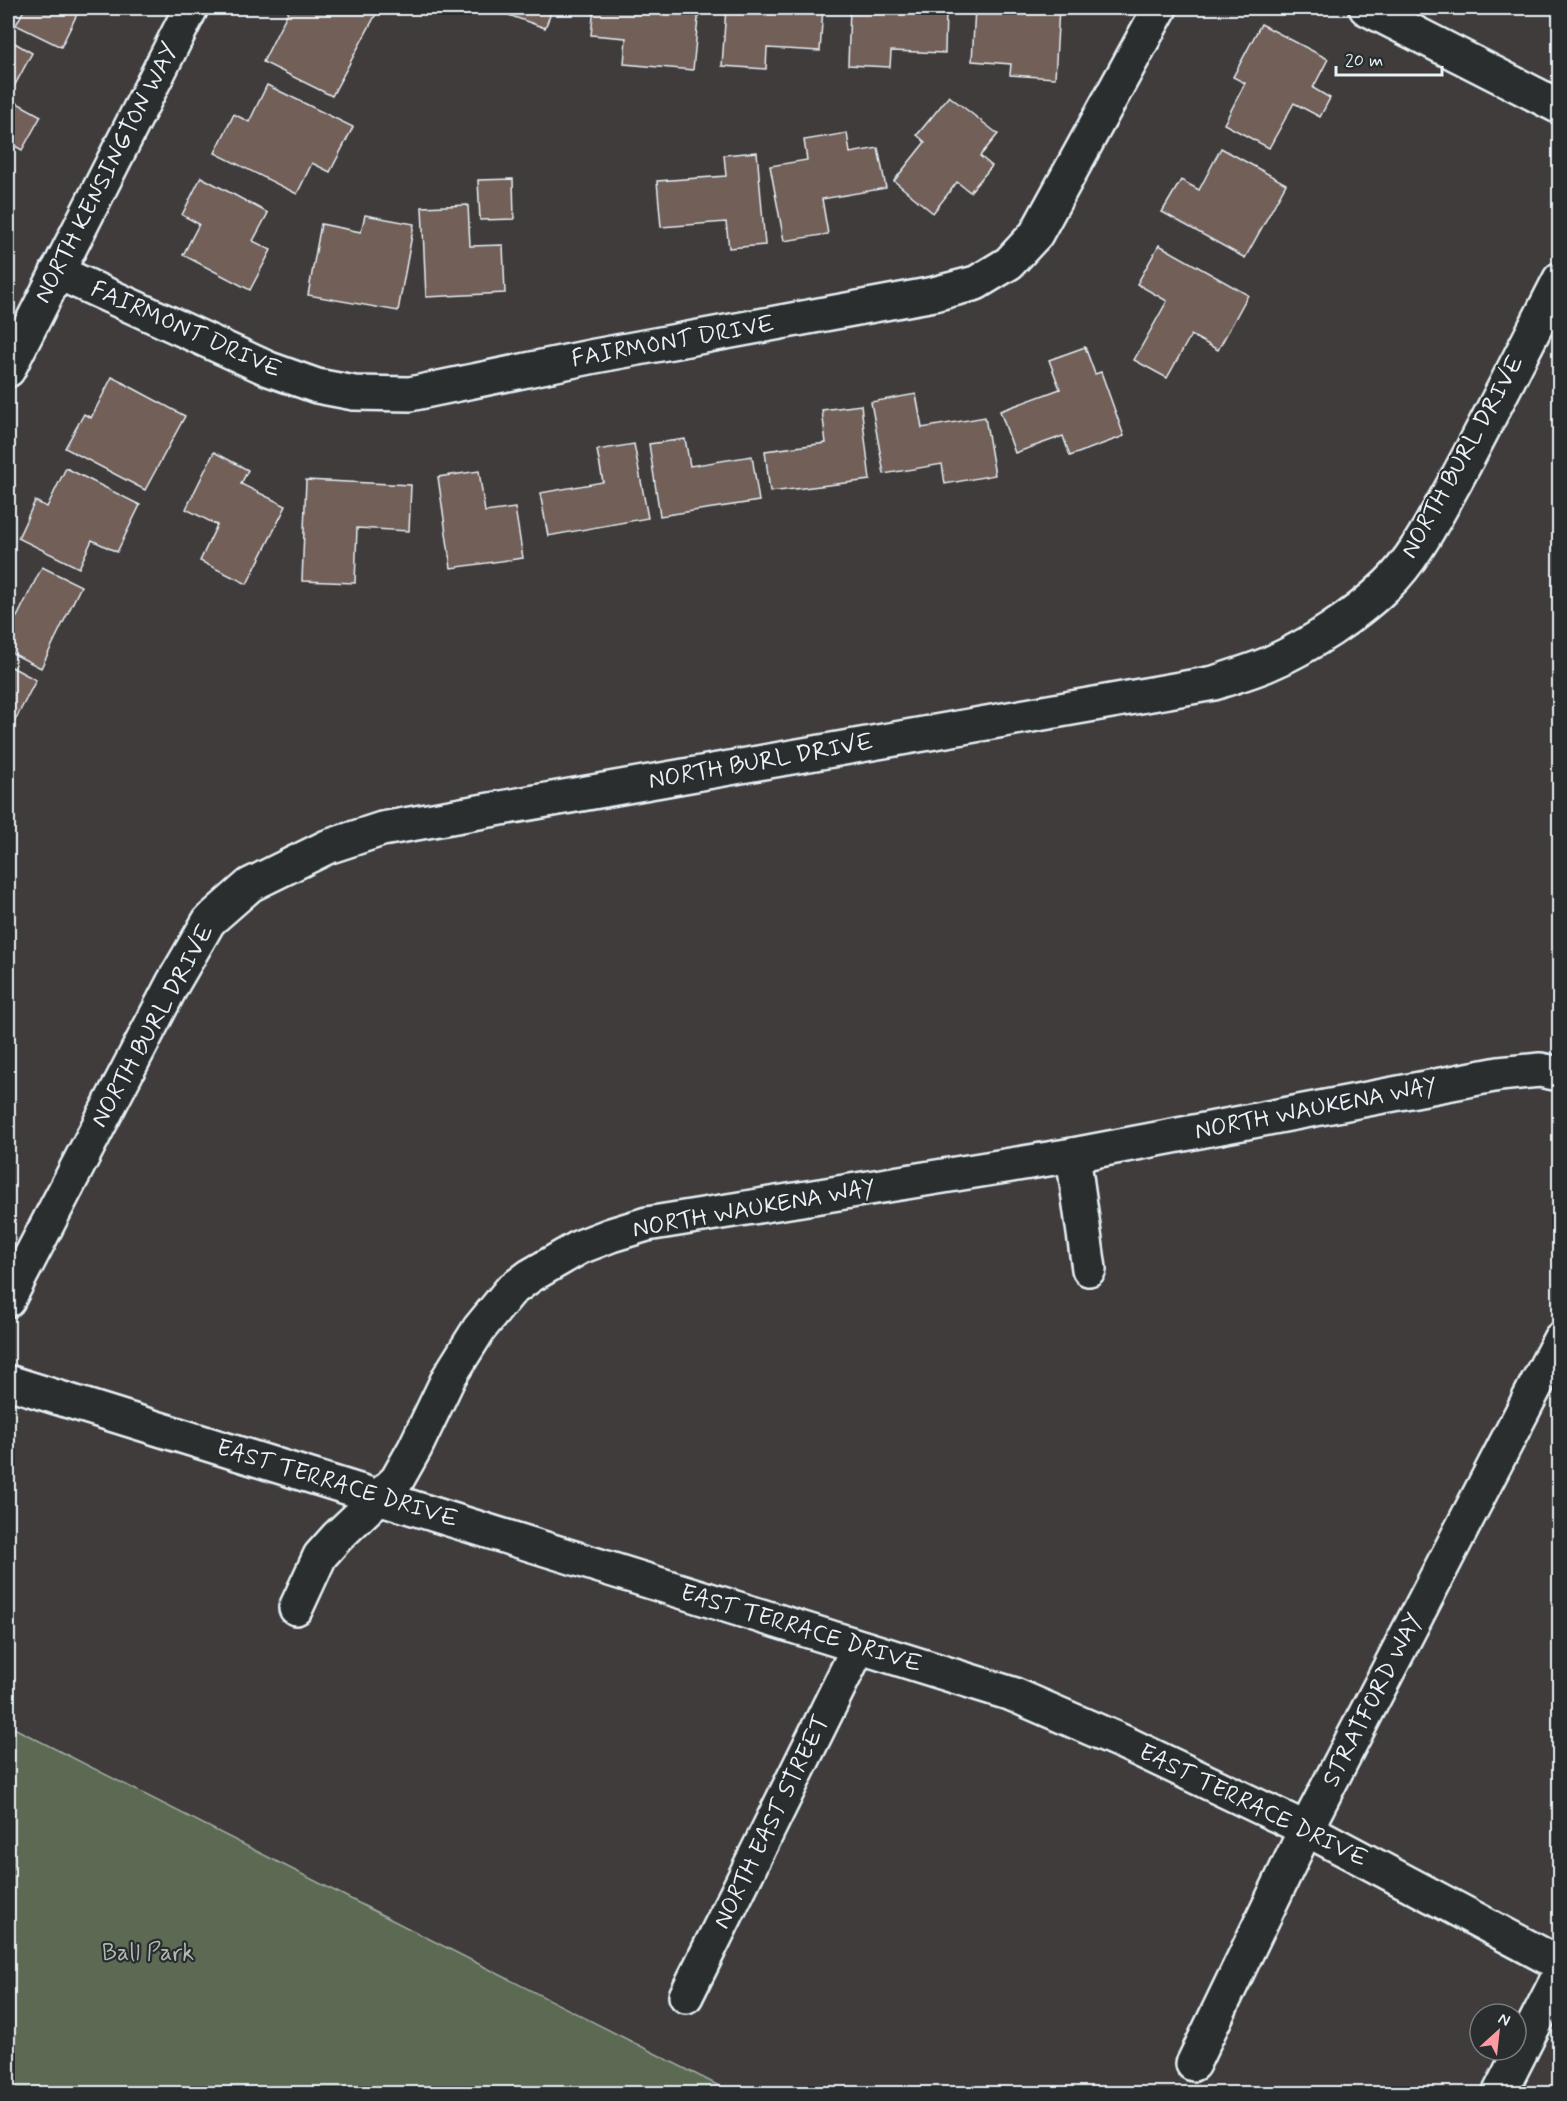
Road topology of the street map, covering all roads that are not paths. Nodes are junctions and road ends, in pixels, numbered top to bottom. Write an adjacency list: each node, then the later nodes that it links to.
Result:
1 (191, 8): 5 (street, NORTH KENSINGTON WAY)
2 (1160, 8): 5 (street, FAIRMONT DRIVE)
3 (1366, 8): 4 (street)
4 (1560, 107)
5 (57, 272): 7 (street, NORTH KENSINGTON WAY)
6 (1560, 279): 11 (street, NORTH BURL DRIVE)
7 (8, 370)
8 (1560, 1074): 9 (street, NORTH WAUKENA WAY)
9 (1073, 1155): 10 (street); 14 (street, NORTH WAUKENA WAY)
10 (1089, 1269)
11 (8, 1300)
12 (1560, 1339): 17 (street, STRATFORD WAY)
13 (8, 1382): 14 (street, EAST TERRACE DRIVE)
14 (380, 1497): 15 (street, NORTH WAUKENA WAY); 16 (street, EAST TERRACE DRIVE)
15 (296, 1608)
16 (858, 1648): 17 (street, EAST TERRACE DRIVE); 20 (street, NORTH EAST STREET)
17 (1306, 1829): 18 (street, EAST TERRACE DRIVE); 21 (street, STRATFORD WAY)
18 (1560, 1964)
19 (1560, 1974): 22 (street)
20 (686, 1996)
21 (1193, 2064)
22 (1499, 2094)

